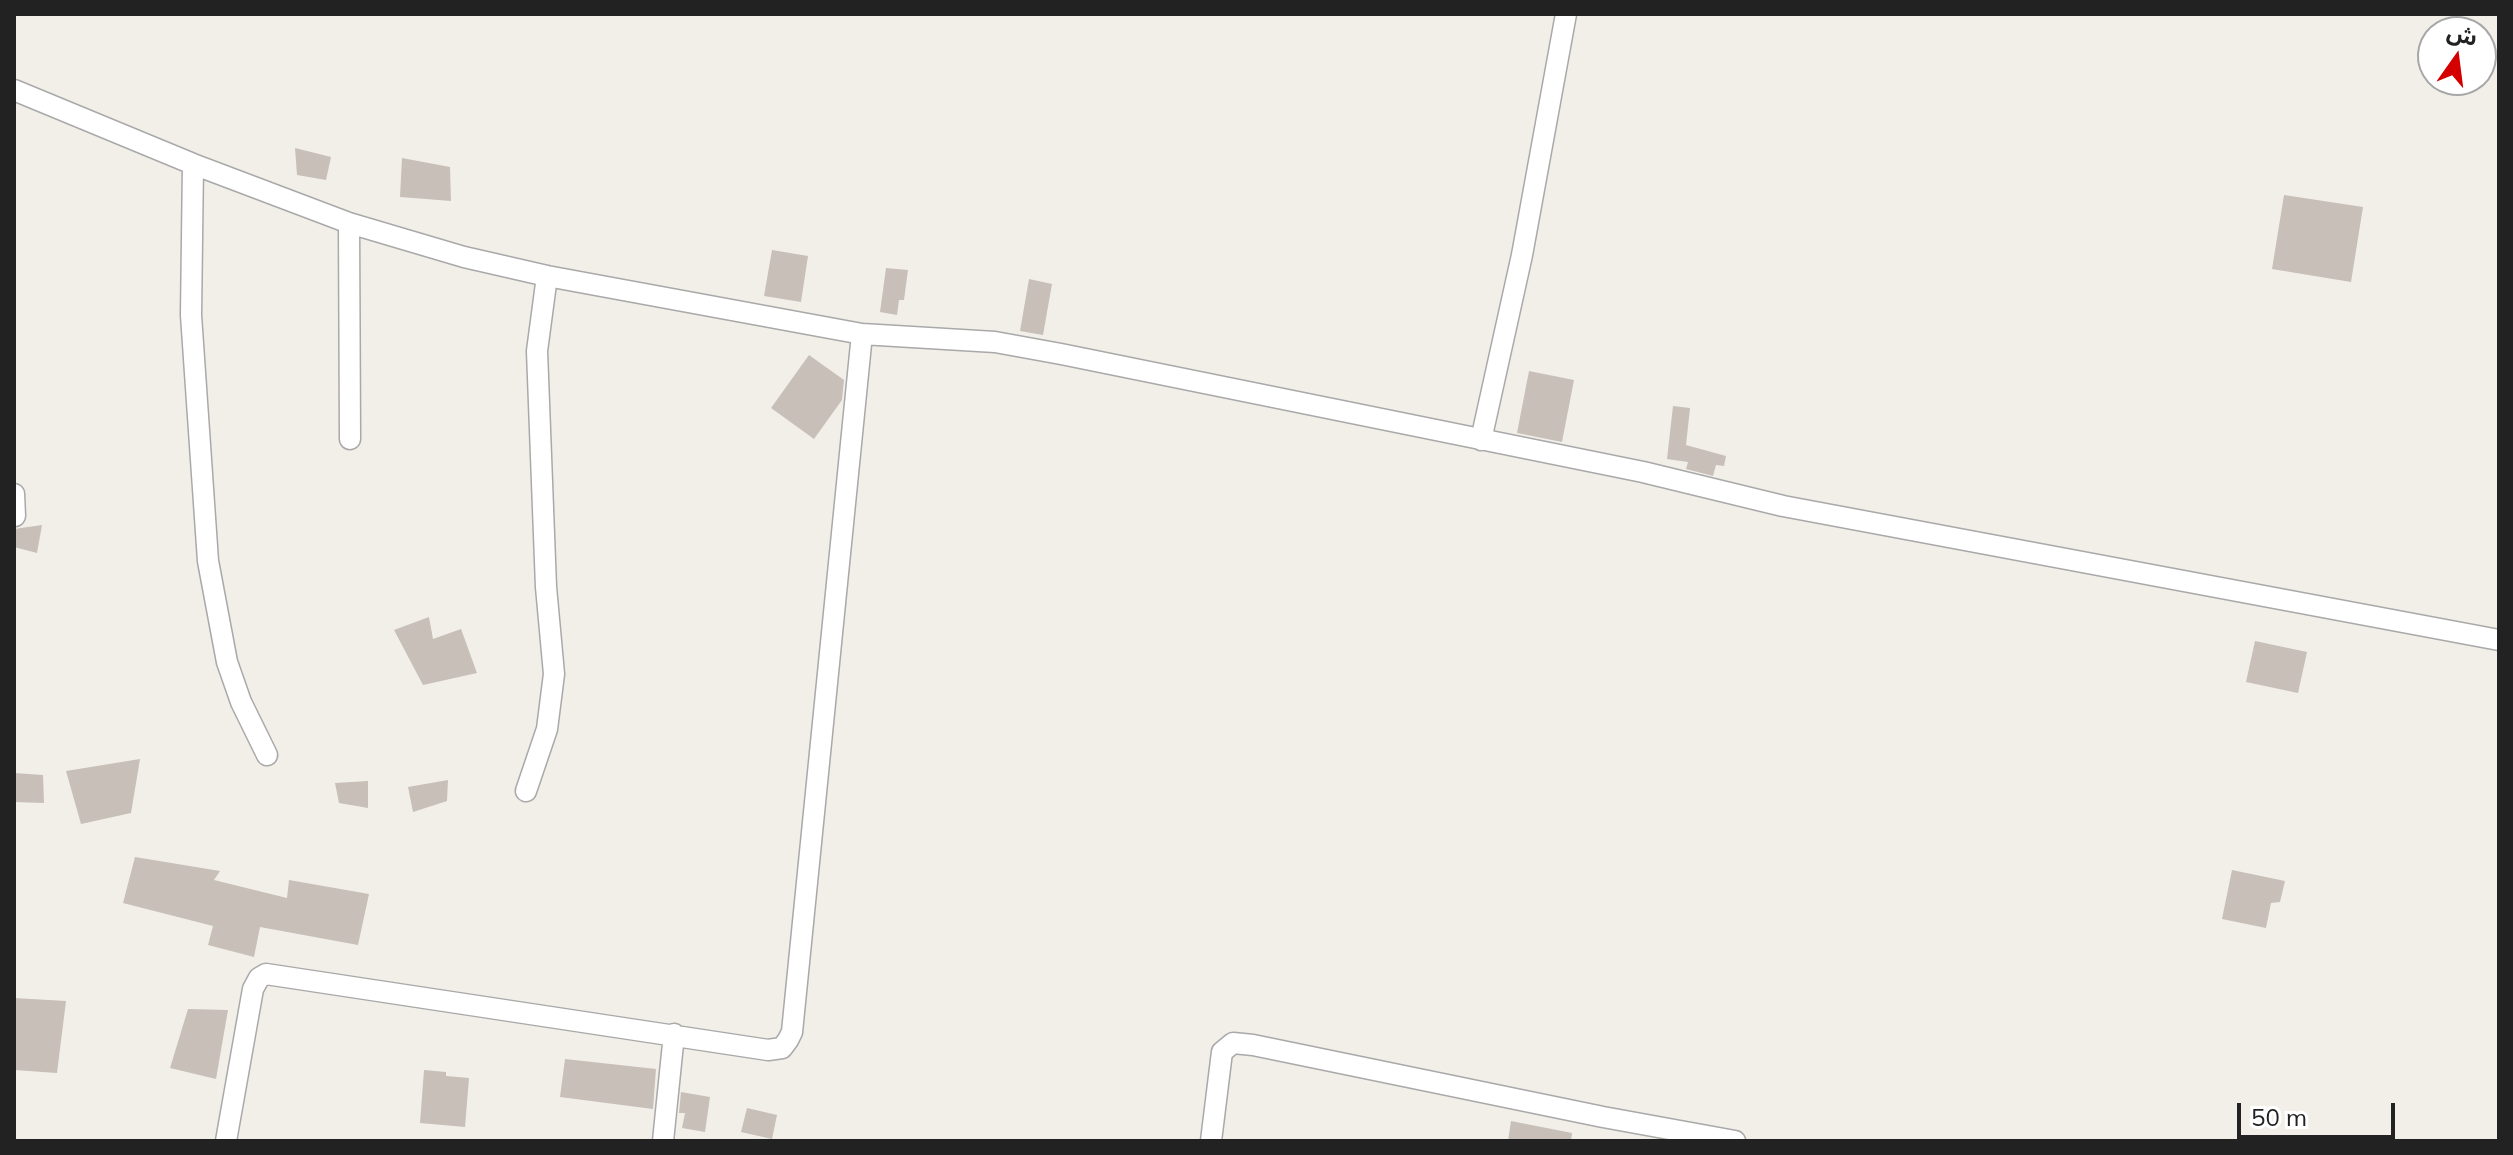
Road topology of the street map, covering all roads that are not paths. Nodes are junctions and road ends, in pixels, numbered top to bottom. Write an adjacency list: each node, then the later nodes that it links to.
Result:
1 (1566, 14): 8 (street)
2 (14, 90): 3 (street)
3 (193, 164): 4 (street); 12 (street)
4 (349, 223): 5 (street); 7 (street)
5 (547, 276): 6 (street); 13 (street)
6 (862, 334): 8 (street); 14 (street)
7 (350, 439)
8 (1481, 440): 11 (street)
9 (14, 494): 10 (street)
10 (15, 516)
11 (2499, 640)
12 (267, 755)
13 (526, 791)
14 (674, 1034): 15 (street); 16 (street)
15 (226, 1141)
16 (663, 1141)
17 (1211, 1141): 18 (street)
18 (1735, 1141)

